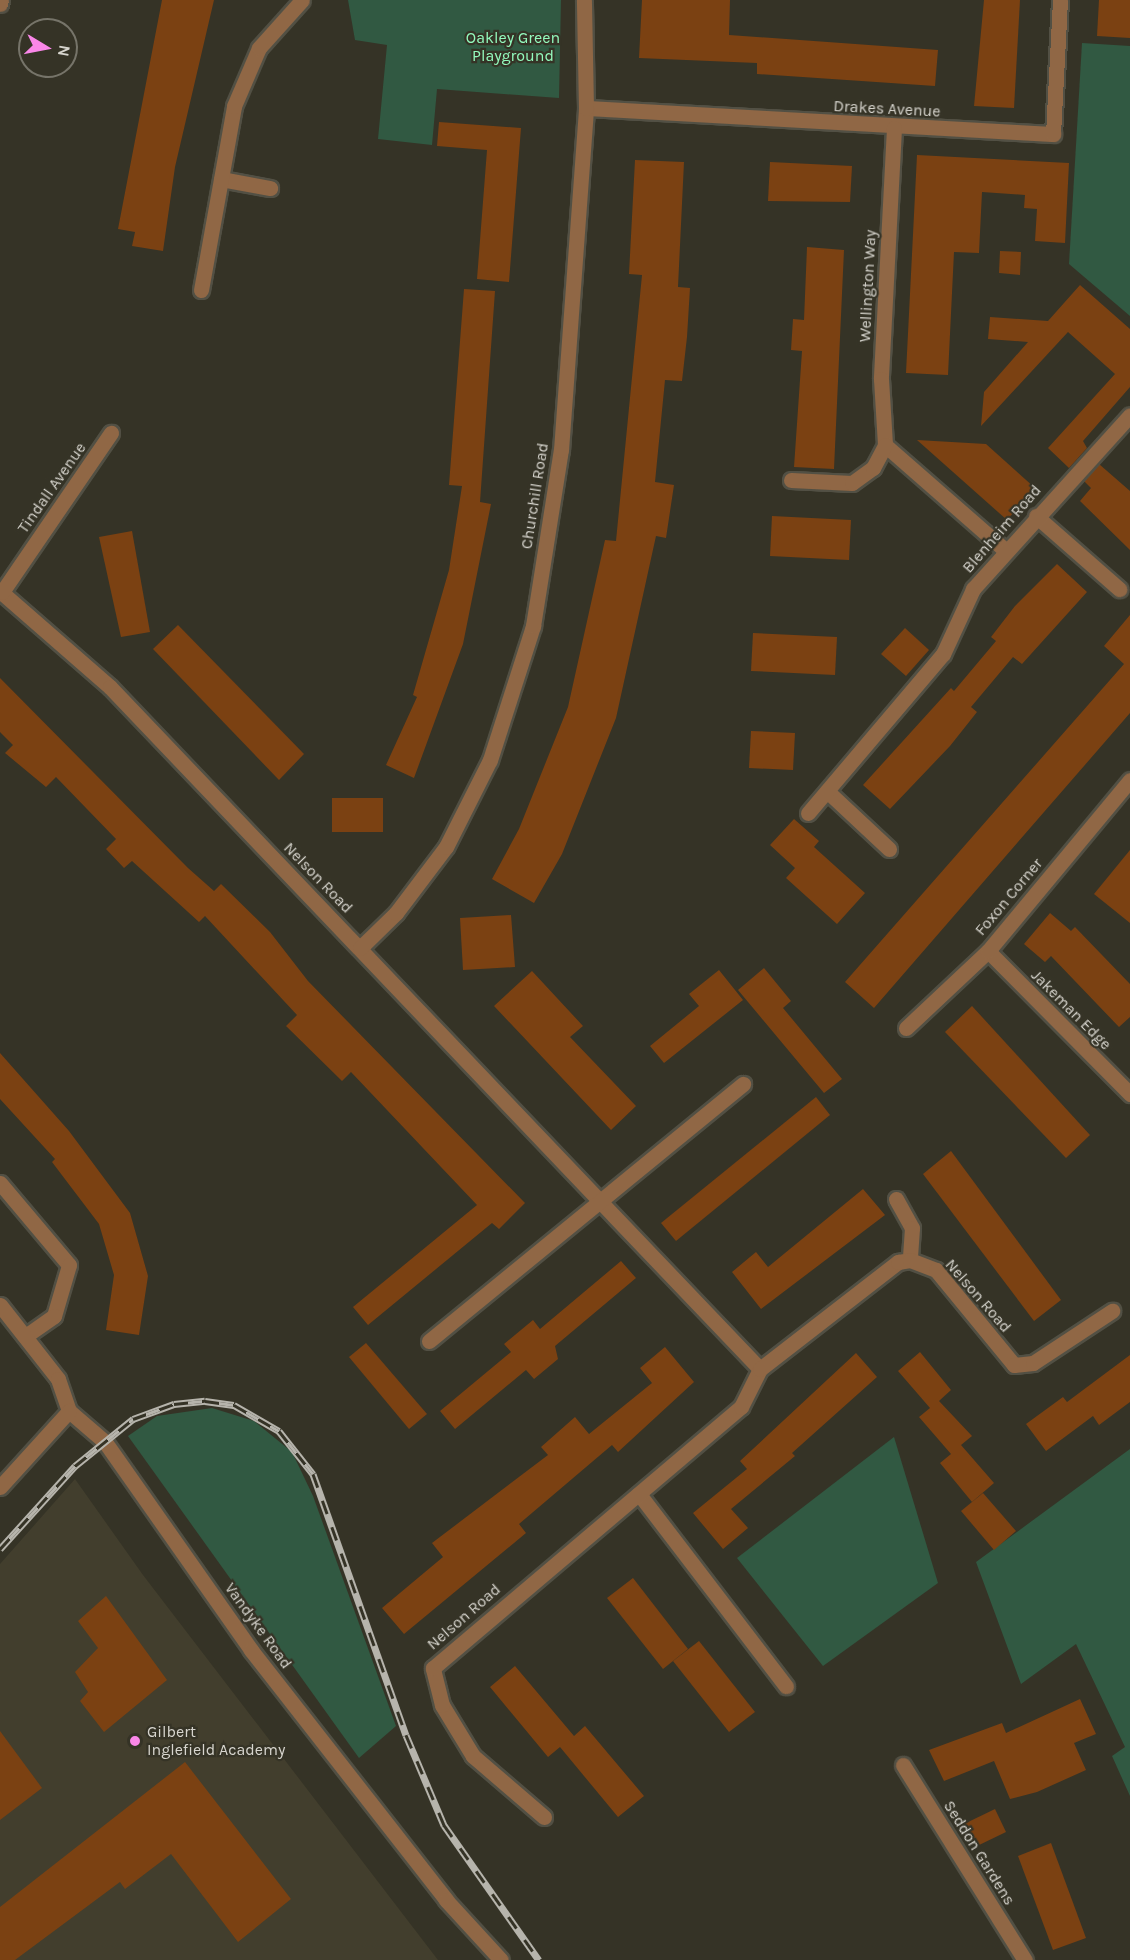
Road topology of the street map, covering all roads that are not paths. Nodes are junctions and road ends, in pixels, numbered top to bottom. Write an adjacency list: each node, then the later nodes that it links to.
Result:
1 (302, 0): 6 (street)
2 (584, 0): 4 (street, Churchill Road)
3 (1060, 0): 5 (street, Drakes Avenue)
4 (586, 108): 5 (street, Drakes Avenue); 21 (street, Churchill Road)
5 (894, 128): 11 (street, Wellington Way)
6 (221, 179): 7 (street); 8 (street)
7 (270, 188)
8 (201, 290)
9 (1130, 415): 13 (street, Blenheim Road)
10 (111, 433): 16 (street, Tindall Avenue)
11 (885, 445): 12 (street); 14 (street)
12 (791, 480)
13 (1036, 516): 14 (street, Blenheim Road); 15 (street)
14 (1006, 551): 18 (street, Blenheim Road)
15 (1119, 589)
16 (1, 592): 21 (street, Nelson Road)
17 (1130, 780): 22 (street, Foxon Corner)
18 (827, 791): 19 (street, Blenheim Road); 20 (street)
19 (808, 813)
20 (889, 849)
21 (360, 948): 27 (street, Nelson Road)
22 (988, 951): 23 (street, Foxon Corner); 25 (street, Jakeman Edge)
23 (906, 1028)
24 (743, 1084): 27 (street)
25 (1130, 1094)
26 (0, 1183): 32 (street)
27 (600, 1199): 33 (street); 34 (street, Nelson Road)
28 (896, 1199): 29 (street)
29 (910, 1260): 31 (street, Nelson Road); 34 (street, Nelson Road)
30 (0, 1305): 32 (street, Vandyke Road)
31 (1112, 1311)
32 (25, 1336): 35 (street, Vandyke Road)
33 (429, 1341)
34 (760, 1369): 37 (street, Nelson Road)
35 (69, 1411): 36 (street); 41 (street, Vandyke Road)
36 (0, 1487)
37 (639, 1494): 38 (street); 40 (street, Nelson Road)
38 (786, 1686)
39 (903, 1765): 42 (street, Seddon Gardens)
40 (544, 1817)
41 (501, 1960)
42 (1025, 1960)

